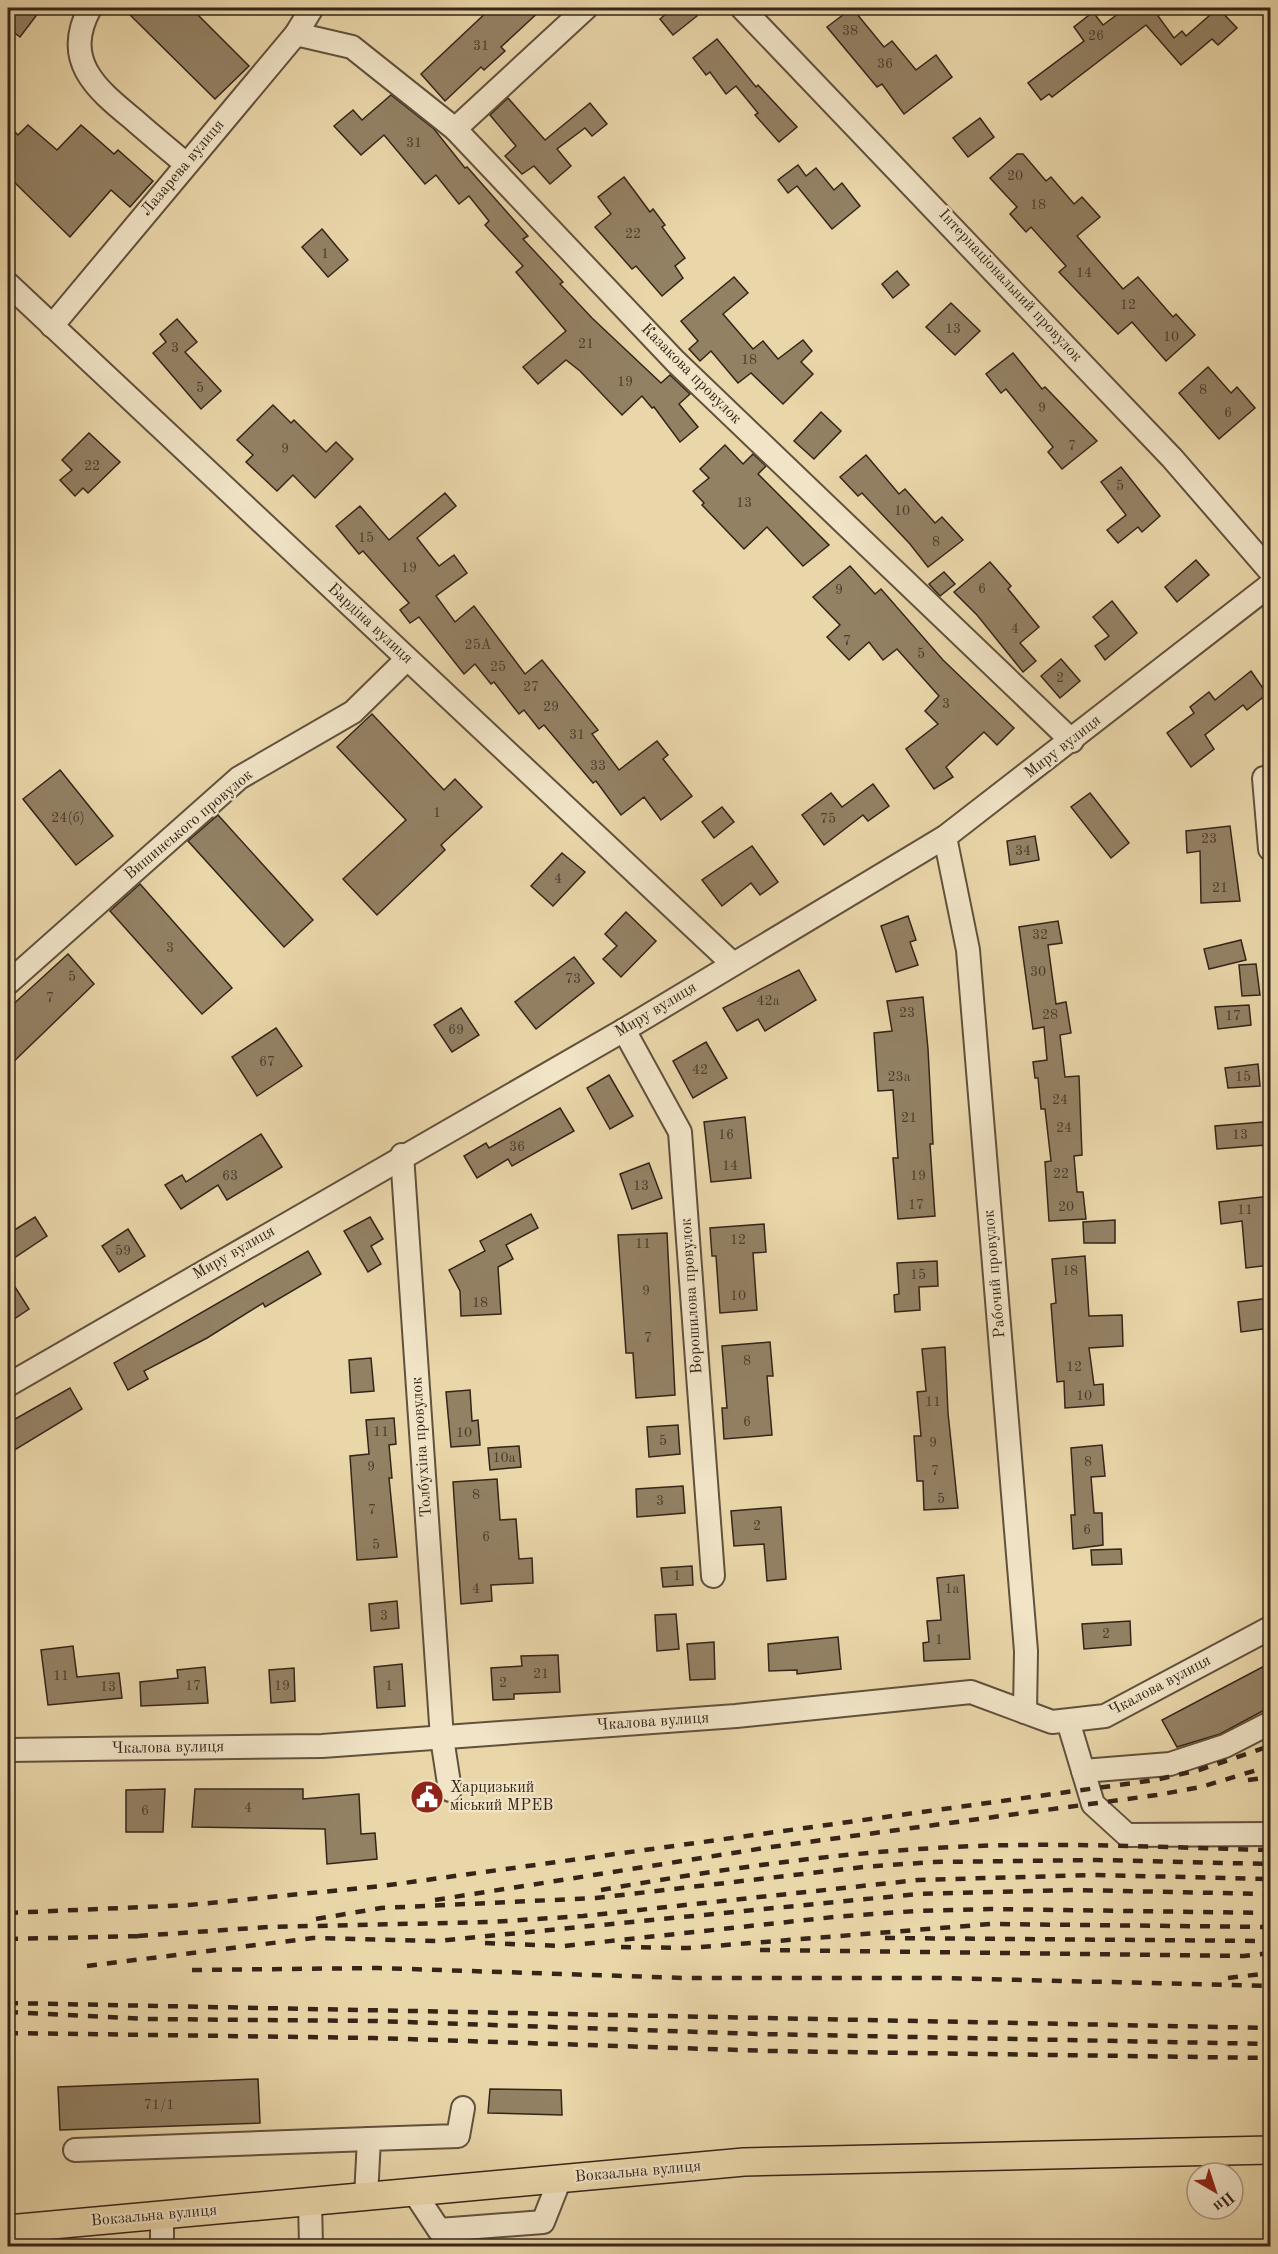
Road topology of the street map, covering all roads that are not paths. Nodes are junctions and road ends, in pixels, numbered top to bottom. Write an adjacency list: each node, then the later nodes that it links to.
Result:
1 (90, 8): 7 (street)
2 (312, 8): 5 (street, Лазарева вулиця)
3 (585, 8): 6 (street)
4 (742, 8): 10 (street, Інтернаціональний провулок)
5 (296, 34): 6 (street, Казакова провулок); 7 (street, Лазарева вулиця)
6 (455, 129): 13 (street, Казакова провулок)
7 (186, 164): 9 (street, Лазарева вулиця)
8 (8, 284): 9 (street, Бардіна вулиця)
9 (52, 326): 12 (street, Бардіна вулиця)
10 (1270, 571)
11 (1270, 585): 13 (street, Миру вулиця)
12 (407, 659): 17 (street, Бардіна вулиця); 18 (street, Вишинського провулок)
13 (1072, 741): 15 (street, Миру вулиця)
14 (1264, 778): 16 (street)
15 (945, 837): 17 (street, Миру вулиця); 24 (street, Рабочий провулок)
16 (1270, 849)
17 (733, 964): 19 (street, Миру вулиця)
18 (8, 983)
19 (624, 1030): 20 (street, Миру вулиця); 22 (street, Ворошилова провулок)
20 (402, 1155): 21 (street, Миру вулиця); 27 (street, Толбухіна провулок)
21 (8, 1385)
22 (713, 1576)
23 (1270, 1628): 25 (street, Чкалова вулиця)
24 (1025, 1712): 25 (street, Чкалова вулиця); 27 (street, Чкалова вулиця)
25 (1068, 1720): 29 (street)
26 (1270, 1723): 29 (street)
27 (442, 1738): 28 (street, Чкалова вулиця); 30 (street, Толбухіна провулок)
28 (8, 1750)
29 (1083, 1771): 31 (street)
30 (450, 1790)
31 (1270, 1834)
32 (463, 2108): 33 (street)
33 (369, 2139): 34 (street); 38 (street)
34 (75, 2150)
35 (1270, 2151): 36 (main road, Вокзальна вулиця)
36 (560, 2179): 37 (main road, Вокзальна вулиця); 37 (street)
37 (414, 2192): 38 (main road, Вокзальна вулиця)
38 (366, 2197): 39 (main road, Вокзальна вулиця)
39 (310, 2201): 40 (main road, Вокзальна вулиця); 43 (street)
40 (162, 2215): 41 (main road, Вокзальна вулиця); 42 (street)
41 (8, 2229)
42 (162, 2247)
43 (311, 2247)

